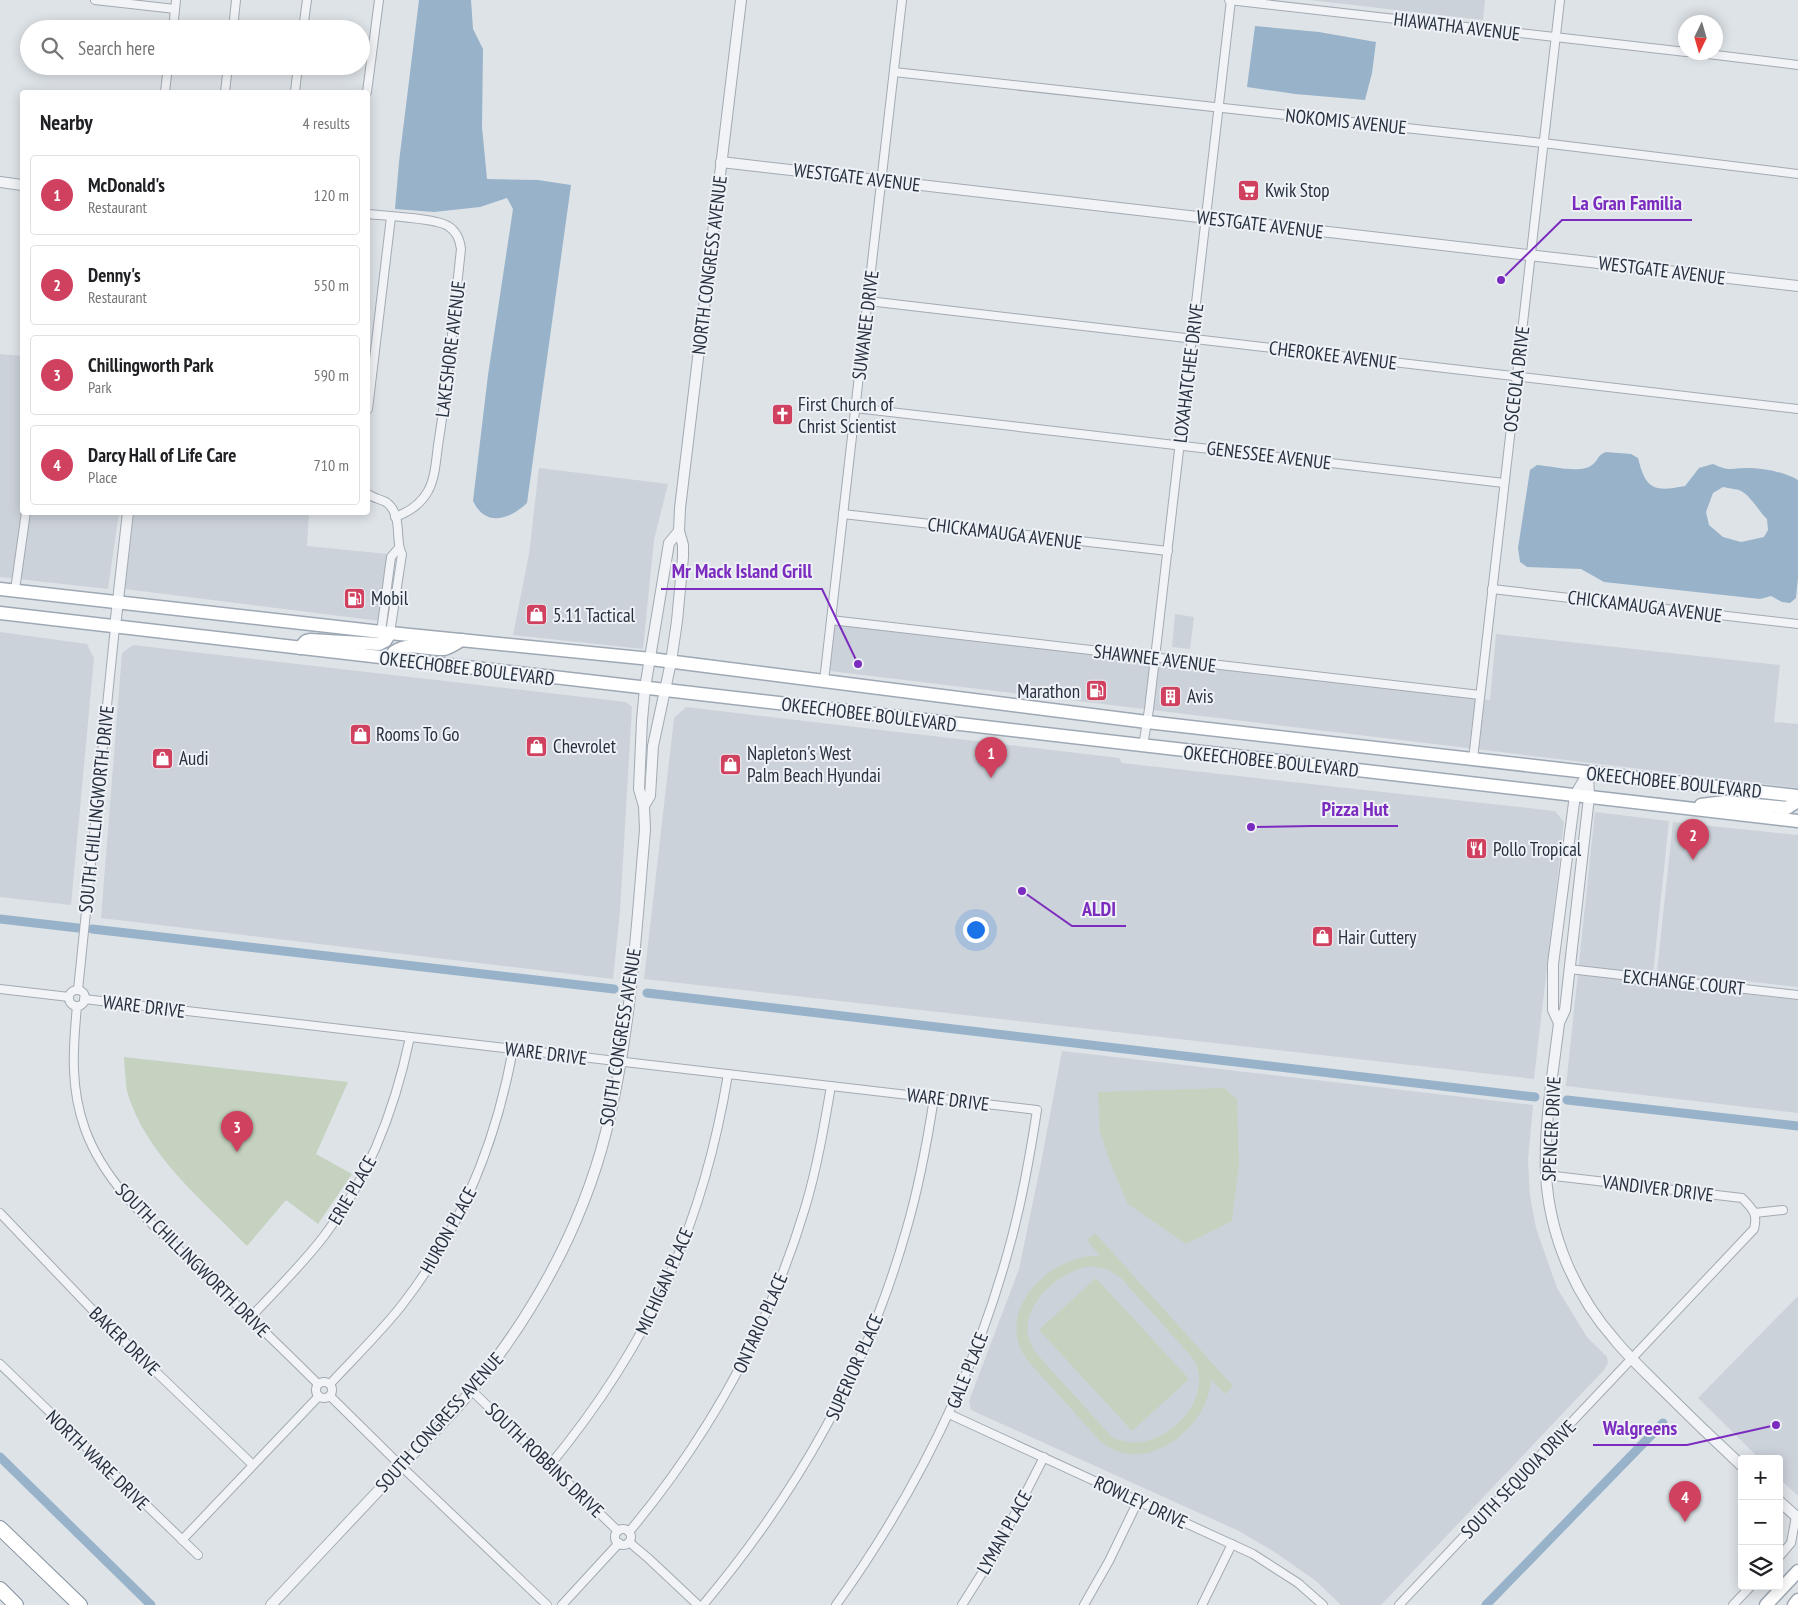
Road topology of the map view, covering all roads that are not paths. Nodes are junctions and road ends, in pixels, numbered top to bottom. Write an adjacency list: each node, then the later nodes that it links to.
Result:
1 (95, 0): 10 (street)
2 (176, 0): 10 (street)
3 (236, 0): 12 (street)
4 (307, 0): 13 (street)
5 (379, 0): 25 (street)
6 (741, 0): 28 (street, NORTH CONGRESS AVENUE)
7 (902, 0): 18 (street, SUWANEE DRIVE)
8 (1230, 0): 14 (street, HIAWATHA AVENUE); 26 (street, LOXAHATCHEE DRIVE)
9 (1560, 0): 14 (street, OSCEOLA DRIVE)
10 (175, 10): 11 (street)
11 (174, 20)
12 (234, 20)
13 (304, 20)
14 (1556, 37): 15 (street, HIAWATHA AVENUE); 27 (street, OSCEOLA DRIVE)
15 (1678, 51)
16 (1723, 56): 17 (street)
17 (1798, 65)
18 (894, 72): 26 (street, NOKOMIS AVENUE); 30 (street, SUWANEE DRIVE)
19 (167, 75): 22 (street)
20 (227, 75): 23 (street)
21 (297, 75): 24 (street)
22 (165, 90)
23 (225, 90)
24 (295, 90)
25 (368, 90)
26 (1218, 107): 27 (street, NOKOMIS AVENUE); 35 (street, LOXAHATCHEE DRIVE)
27 (1543, 143): 29 (street, NOKOMIS AVENUE); 36 (street, OSCEOLA DRIVE)
28 (721, 162): 30 (street, WESTGATE AVENUE); 51 (street, NORTH CONGRESS AVENUE)
29 (1798, 174)
30 (881, 180): 35 (street, WESTGATE AVENUE); 38 (street, SUWANEE DRIVE)
31 (0, 182): 32 (street)
32 (20, 185)
33 (370, 214): 34 (street, LAKESHORE AVENUE)
34 (391, 217): 41 (street); 50 (street, LAKESHORE AVENUE)
35 (1206, 218): 36 (street, WESTGATE AVENUE); 39 (street, LOXAHATCHEE DRIVE)
36 (1530, 255): 37 (street, WESTGATE AVENUE); 40 (street, OSCEOLA DRIVE)
37 (1798, 286)
38 (868, 301): 39 (street, CHEROKEE AVENUE); 42 (street, SUWANEE DRIVE)
39 (1192, 339): 40 (street, CHEROKEE AVENUE); 44 (street, LOXAHATCHEE DRIVE)
40 (1516, 376): 43 (street, CHEROKEE AVENUE); 45 (street, OSCEOLA DRIVE)
41 (370, 392)
42 (855, 408): 44 (street, GENESSEE AVENUE); 47 (street, SUWANEE DRIVE)
43 (1798, 409)
44 (1180, 445): 45 (street, GENESSEE AVENUE); 52 (street, LOXAHATCHEE DRIVE)
45 (1504, 483): 54 (street, OSCEOLA DRIVE)
46 (370, 495): 50 (street)
47 (843, 514): 52 (street, CHICKAMAUGA AVENUE); 58 (street, SUWANEE DRIVE)
48 (26, 515): 55 (street)
49 (128, 515): 56 (street)
50 (395, 516): 61 (street)
51 (679, 531): 66 (street, NORTH CONGRESS AVENUE); 67 (street, NORTH CONGRESS AVENUE)
52 (1168, 552): 64 (street, LOXAHATCHEE DRIVE)
53 (0, 589): 55 (main road, OKEECHOBEE BOULEVARD)
54 (1492, 589): 59 (street, CHICKAMAUGA AVENUE); 71 (street, OSCEOLA DRIVE)
55 (15, 590): 56 (main road, OKEECHOBEE BOULEVARD)
56 (118, 602): 60 (street); 61 (main road, OKEECHOBEE BOULEVARD)
57 (0, 613): 60 (main road, OKEECHOBEE BOULEVARD)
58 (831, 620): 64 (street, SHAWNEE AVENUE); 68 (street, SUWANEE DRIVE)
59 (1798, 624)
60 (115, 627): 63 (main road, OKEECHOBEE BOULEVARD); 87 (street, SOUTH CHILLINGWORTH DRIVE)
61 (386, 633): 62 (main road, OKEECHOBEE BOULEVARD); 63 (main road)
62 (462, 640): 65 (main road); 66 (main road, OKEECHOBEE BOULEVARD)
63 (300, 648): 65 (main road, OKEECHOBEE BOULEVARD)
64 (1156, 658): 71 (street, SHAWNEE AVENUE); 72 (street, LOXAHATCHEE DRIVE)
65 (392, 659): 69 (main road, OKEECHOBEE BOULEVARD)
66 (651, 659): 67 (main road, OKEECHOBEE BOULEVARD); 69 (street, NORTH CONGRESS AVENUE)
67 (671, 662): 68 (main road, OKEECHOBEE BOULEVARD); 70 (street, NORTH CONGRESS AVENUE)
68 (824, 681): 72 (main road, OKEECHOBEE BOULEVARD)
69 (645, 688): 70 (main road, OKEECHOBEE BOULEVARD); 80 (street, SOUTH CONGRESS AVENUE)
70 (665, 690): 73 (main road, OKEECHOBEE BOULEVARD); 80 (street, SOUTH CONGRESS AVENUE)
71 (1480, 695): 74 (street, OSCEOLA DRIVE)
72 (1147, 722): 73 (street, LOXAHATCHEE DRIVE); 74 (main road, OKEECHOBEE BOULEVARD)
73 (1143, 746): 76 (main road, OKEECHOBEE BOULEVARD)
74 (1473, 759): 75 (main road, OKEECHOBEE BOULEVARD)
75 (1588, 772): 76 (street, SPENCER DRIVE); 77 (main road, OKEECHOBEE BOULEVARD); 78 (street, SPENCER DRIVE)
76 (1575, 795): 78 (main road, OKEECHOBEE BOULEVARD); 83 (street, SPENCER DRIVE)
77 (1798, 796)
78 (1590, 797): 81 (main road, OKEECHOBEE BOULEVARD); 84 (street, SPENCER DRIVE)
79 (1798, 801): 81 (main road)
80 (644, 806): 95 (street, SOUTH CONGRESS AVENUE)
81 (1681, 807): 82 (main road, OKEECHOBEE BOULEVARD)
82 (1798, 821)
83 (1562, 894): 84 (street); 92 (street, SPENCER DRIVE)
84 (1576, 916): 85 (street, SPENCER DRIVE)
85 (1569, 969): 88 (street, EXCHANGE COURT); 92 (street, SPENCER DRIVE)
86 (0, 989): 89 (street)
87 (78, 990): 89 (street); 90 (street)
88 (1798, 995)
89 (69, 997): 91 (street)
90 (84, 999): 91 (street); 93 (street, WARE DRIVE)
91 (77, 1006): 104 (street, SOUTH CHILLINGWORTH DRIVE)
92 (1559, 1023): 100 (street, SPENCER DRIVE)
93 (410, 1037): 94 (street, WARE DRIVE); 104 (street, ERIE PLACE)
94 (513, 1049): 95 (street, WARE DRIVE); 108 (street, HURON PLACE)
95 (620, 1061): 96 (street, WARE DRIVE); 109 (street, SOUTH CONGRESS AVENUE)
96 (728, 1074): 97 (street, WARE DRIVE); 116 (street, MICHIGAN PLACE)
97 (831, 1086): 98 (street, WARE DRIVE); 123 (street, ONTARIO PLACE)
98 (934, 1098): 99 (street, WARE DRIVE); 140 (street, SUPERIOR PLACE)
99 (1037, 1110): 112 (street, GALE PLACE)
100 (1546, 1175): 103 (street, VANDIVER DRIVE); 105 (street, SPENCER DRIVE)
101 (1783, 1210): 103 (street)
102 (0, 1213): 115 (street, BAKER DRIVE)
103 (1756, 1217): 105 (street, SOUTH SEQUOIA DRIVE)
104 (250, 1318): 107 (street, SOUTH CHILLINGWORTH DRIVE)
105 (1632, 1359): 114 (street, SPENCER DRIVE); 146 (street, SOUTH SEQUOIA DRIVE)
106 (0, 1364): 124 (street, NORTH WARE DRIVE)
107 (318, 1384): 108 (street); 110 (street)
108 (330, 1384): 111 (street)
109 (472, 1390): 116 (street, SOUTH ROBBINS DRIVE); 117 (street, SOUTH CONGRESS AVENUE)
110 (319, 1396): 111 (street); 115 (street)
111 (330, 1396): 117 (street)
112 (949, 1414): 113 (street, ROWLEY DRIVE); 141 (street, GALE PLACE)
113 (1044, 1457): 118 (street, ROWLEY DRIVE); 142 (street, LYMAN PLACE)
114 (1738, 1462)
115 (254, 1465): 124 (street)
116 (550, 1465): 122 (street, SOUTH ROBBINS DRIVE)
117 (401, 1466): 136 (street, SOUTH CONGRESS AVENUE); 137 (street)
118 (1138, 1500): 127 (street, ROWLEY DRIVE); 143 (street)
119 (1783, 1505): 120 (street)
120 (1797, 1517): 128 (street)
121 (0, 1528): 135 (highway)
122 (618, 1531): 123 (street); 126 (street)
123 (629, 1532): 125 (street)
124 (182, 1540): 129 (street, NORTH WARE DRIVE)
125 (629, 1542): 126 (street); 139 (street)
126 (619, 1543): 138 (street)
127 (1232, 1544): 144 (street); 145 (street, ROWLEY DRIVE)
128 (1783, 1552)
129 (198, 1555)
130 (1798, 1571): 148 (main road)
131 (0, 1589): 134 (highway)
132 (1747, 1590): 147 (street)
133 (1798, 1600): 149 (main road)
134 (16, 1605)
135 (80, 1605)
136 (271, 1605)
137 (547, 1605)
138 (562, 1605)
139 (698, 1605)
140 (703, 1605)
141 (836, 1605)
142 (962, 1605)
143 (1084, 1605)
144 (1202, 1605)
145 (1323, 1605)
146 (1399, 1605)
147 (1734, 1605)
148 (1766, 1605)
149 (1794, 1605)

